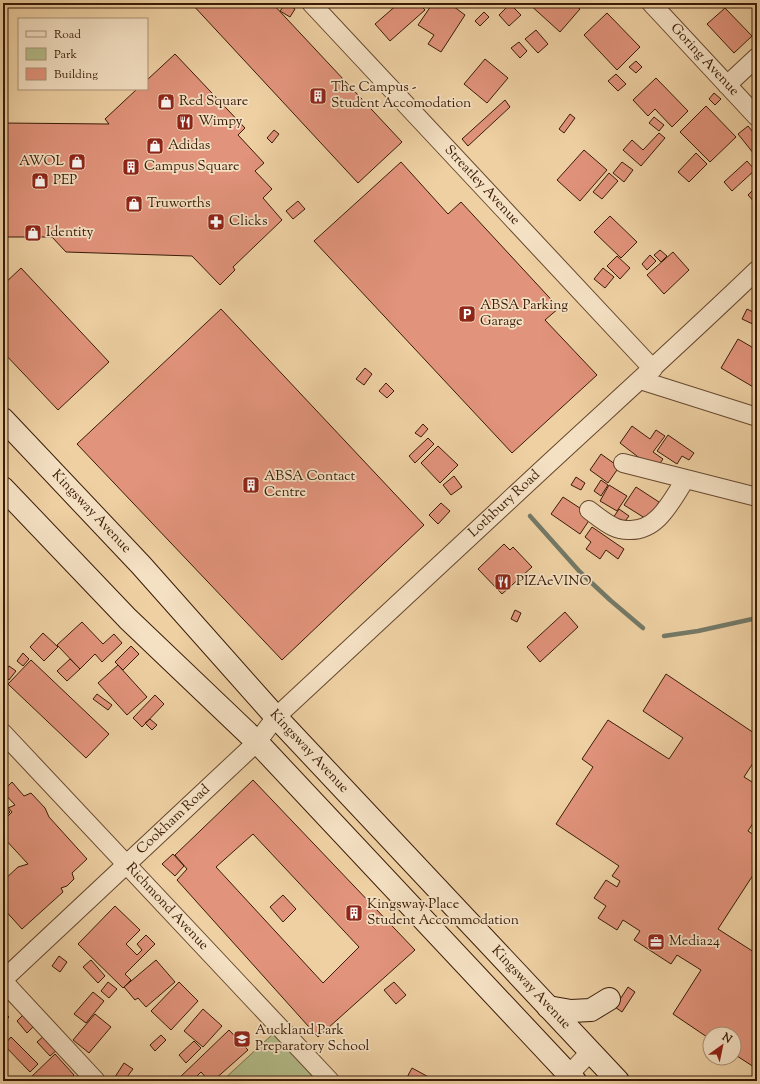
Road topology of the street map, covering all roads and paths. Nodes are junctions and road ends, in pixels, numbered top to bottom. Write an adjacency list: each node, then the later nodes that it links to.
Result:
1 (311, 3): 7 (street, Streatley Avenue)
2 (651, 3): 4 (street, Goring Avenue)
3 (757, 57): 4 (street)
4 (727, 85): 5 (street, Goring Avenue)
5 (757, 117)
6 (757, 270): 7 (street, Lothbury Road)
7 (646, 375): 8 (street); 15 (street, Lothbury Road)
8 (757, 417)
9 (3, 419): 15 (main road, Kingsway Avenue)
10 (623, 463): 11 (street)
11 (685, 480): 13 (street); 14 (street)
12 (3, 488): 17 (main road)
13 (757, 497)
14 (589, 510)
15 (276, 717): 17 (street, Lothbury Road); 21 (main road, Kingsway Avenue)
16 (3, 733): 18 (street, Richmond Avenue)
17 (257, 742): 18 (street, Cookham Road); 23 (main road)
18 (126, 866): 19 (street, Cookham Road); 25 (street, Richmond Avenue)
19 (3, 980): 24 (street)
20 (609, 999): 21 (main road)
21 (548, 1007): 22 (main road, Kingsway Avenue)
22 (591, 1051): 23 (street); 26 (main road, Kingsway Avenue)
23 (569, 1079)
24 (96, 1081)
25 (330, 1081)
26 (618, 1081)

